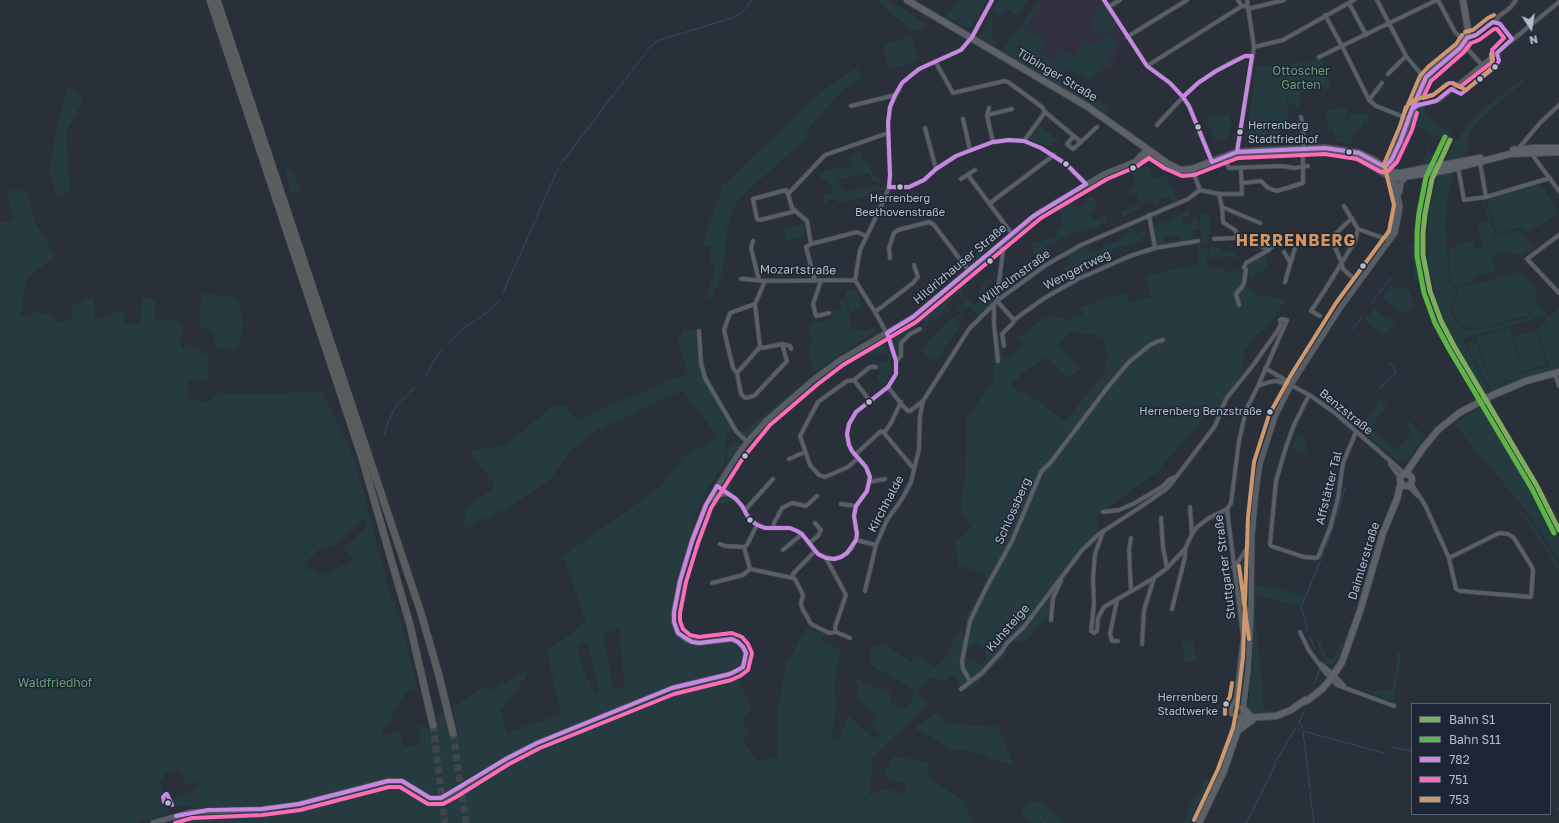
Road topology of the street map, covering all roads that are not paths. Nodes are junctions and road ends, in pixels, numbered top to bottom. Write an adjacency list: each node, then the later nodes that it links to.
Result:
1 (210, 0): 237 (highway)
2 (217, 0): 239 (highway)
3 (908, 0): 25 (main road, Tübinger Straße)
4 (992, 0): 25 (street)
5 (1104, 0): 19 (street)
6 (1120, 0): 19 (street)
7 (1187, 0): 26 (street)
8 (1238, 0): 18 (street)
9 (1247, 0): 20 (street)
10 (1284, 0): 20 (street)
11 (1354, 0): 17 (street)
12 (1377, 0): 23 (street)
13 (1438, 0): 23 (street); 28 (street)
14 (1463, 0): 28 (main road)
15 (1516, 0): 22 (street)
16 (1559, 2): 27 (street)
17 (1349, 3): 21 (street); 24 (street)
18 (1242, 6): 20 (street); 36 (street)
19 (1108, 7): 26 (street)
20 (1248, 7): 30 (street)
21 (1325, 15): 29 (street); 30 (street)
22 (1496, 21): 27 (street); 28 (street)
23 (1389, 24): 24 (street); 32 (street)
24 (1366, 35): 29 (street)
25 (972, 37): 34 (street); 65 (main road, Tübinger Straße)
26 (1127, 37): 36 (street)
27 (1512, 39): 35 (street)
28 (1465, 41): 35 (street); 38 (main road)
29 (1342, 46): 33 (street); 42 (street)
30 (1254, 47): 31 (street)
31 (1252, 56): 41 (street); 66 (street)
32 (1406, 56): 37 (street); 38 (street)
33 (1319, 57)
34 (935, 61): 40 (street); 48 (street)
35 (1482, 65): 46 (street)
36 (1146, 66): 41 (street)
37 (1388, 74)
38 (1425, 79): 46 (main road)
39 (1382, 83): 42 (street)
40 (895, 95): 44 (street); 56 (street)
41 (1183, 97): 53 (street); 72 (street)
42 (1369, 100): 52 (street)
43 (1559, 105): 63 (street)
44 (851, 106)
45 (989, 108): 49 (street)
46 (1412, 108): 52 (main road)
47 (1012, 109): 49 (street)
48 (1044, 112): 57 (street); 58 (street)
49 (987, 115): 59 (street)
50 (1301, 117): 62 (street)
51 (963, 118): 64 (street)
52 (1409, 119): 71 (main road)
53 (1157, 125)
54 (1097, 127): 60 (street)
55 (925, 128): 78 (street)
56 (888, 133): 88 (street); 91 (street)
57 (1074, 136): 60 (street); 60 (street)
58 (1024, 141): 59 (street); 69 (street)
59 (993, 142): 64 (street)
60 (1081, 142)
61 (1559, 148): 63 (main road)
62 (1304, 149): 66 (main road); 75 (street); 81 (main road)
63 (1518, 149): 74 (main road)
64 (970, 150): 78 (street)
65 (1149, 150): 79 (main road, Tübinger Straße); 87 (main road, Hildrizhauser Straße)
66 (1238, 152): 70 (main road)
67 (1531, 152): 68 (main road); 73 (main road); 84 (street)
68 (1559, 152)
69 (1054, 155): 87 (street); 95 (street)
70 (1223, 157): 72 (main road); 77 (street)
71 (1392, 159): 81 (main road); 81 (main road)
72 (1212, 162): 79 (main road)
73 (1480, 162): 74 (main road); 93 (street)
74 (1458, 165): 81 (main road); 83 (main road); 93 (street)
75 (1303, 166): 76 (street); 77 (street); 86 (street)
76 (1308, 166)
77 (1241, 168): 86 (street)
78 (936, 169): 88 (street)
79 (1192, 169): 89 (street)
80 (975, 170): 82 (street)
81 (1388, 173): 83 (main road); 94 (main road); 111 (main road)
82 (968, 175): 85 (street); 95 (street)
83 (1406, 177): 94 (main road)
84 (1550, 178): 90 (street); 93 (street)
85 (961, 179)
86 (1242, 183): 92 (street)
87 (1086, 184): 103 (main road, Hildrizhauser Straße)
88 (889, 187): 106 (street)
89 (1200, 190): 92 (street); 99 (street, Wilhelmstraße)
90 (1559, 191)
91 (788, 194): 98 (street); 98 (street)
92 (1219, 194): 97 (street)
93 (1486, 197)
94 (1399, 199): 111 (main road)
95 (990, 203): 103 (street)
96 (1344, 206): 100 (street)
97 (1222, 207): 101 (street); 104 (street)
98 (796, 211): 112 (street)
99 (1150, 215): 115 (street); 133 (street, Wilhelmstraße)
100 (1352, 218): 102 (street); 120 (street)
101 (1260, 223)
102 (1358, 229): 107 (street); 120 (street)
103 (1012, 234): 114 (main road, Hildrizhauser Straße)
104 (1238, 235): 108 (street); 117 (street)
105 (1559, 235): 132 (street)
106 (866, 236): 112 (street); 127 (street)
107 (1382, 238)
108 (1214, 239)
109 (753, 241): 126 (street)
110 (1198, 241): 115 (street, Wengertweg)
111 (1388, 242): 159 (main road)
112 (811, 244): 129 (street)
113 (1275, 244): 117 (street)
114 (1000, 245): 123 (main road, Hildrizhauser Straße); 133 (street)
115 (1155, 248): 139 (street, Wengertweg)
116 (1295, 248): 122 (street)
117 (1269, 250): 135 (street)
118 (1284, 252): 122 (street)
119 (890, 258): 123 (street)
120 (1341, 261): 124 (street); 138 (street)
121 (914, 265): 136 (street)
122 (1291, 265): 131 (street)
123 (969, 271): 142 (main road, Hildrizhauser Straße)
124 (1351, 276)
125 (741, 280): 126 (street, Mozartstraße)
126 (759, 280): 128 (street, Mozartstraße)
127 (855, 280): 130 (street, Mozartstraße); 136 (street)
128 (765, 281): 129 (street, Mozartstraße); 134 (street)
129 (815, 281): 130 (street, Mozartstraße)
130 (820, 281): 137 (street)
131 (1286, 282)
132 (1559, 293)
133 (996, 302): 139 (street); 149 (street); 164 (street, Wilhelmstraße)
134 (755, 304): 146 (street); 152 (street)
135 (1239, 305)
136 (875, 312): 142 (street)
137 (829, 313)
138 (1320, 316)
139 (1014, 320): 145 (street, Wengertweg)
140 (920, 329): 148 (street)
141 (699, 331): 169 (street)
142 (886, 333): 148 (street); 169 (main road, Hildrizhauser Straße)
143 (1163, 340): 231 (street, Schlossberg)
144 (782, 344): 146 (street); 147 (street); 152 (street)
145 (1004, 346)
146 (760, 347): 152 (street)
147 (791, 349)
148 (896, 361): 162 (street)
149 (998, 361)
150 (876, 367): 156 (street)
151 (1265, 368): 154 (street, Stuttgarter Straße); 155 (street, Benzstraße); 177 (street, Stuttgarter Straße)
152 (736, 373)
153 (1557, 373): 161 (street); 172 (main road)
154 (1262, 375): 158 (street); 160 (street, Stuttgarter Straße)
155 (1278, 376): 157 (street); 159 (street, Benzstraße)
156 (854, 380): 165 (street); 170 (street)
157 (1276, 381): 158 (street, Benzstraße); 159 (street, Benzstraße)
158 (1269, 382): 160 (street, Benzstraße)
159 (1291, 385): 163 (street, Benzstraße); 201 (main road)
160 (1258, 386): 189 (street, Stuttgarter Straße)
161 (1559, 386)
162 (888, 387): 165 (street); 166 (street)
163 (1309, 395): 167 (street, Benzstraße); 167 (street, Affstätter Tal)
164 (923, 401): 166 (street, Wilhelmstraße); 175 (street, Kirchhalde)
165 (870, 402): 171 (street)
166 (902, 404): 168 (street)
167 (1356, 432): 173 (street, Benzstraße)
168 (884, 433): 171 (street); 175 (street)
169 (747, 442): 182 (main road, Hildrizhauser Straße)
170 (805, 452): 171 (street); 174 (street)
171 (857, 457): 180 (street)
172 (1417, 457): 176 (main road); 181 (main road, Daimlerstraße)
173 (1386, 458): 176 (street, Benzstraße); 181 (street, Benzstraße)
174 (789, 459)
175 (914, 469): 204 (street, Kirchhalde)
176 (1405, 473): 181 (main road)
177 (1176, 476): 191 (street); 196 (street)
178 (773, 479): 190 (street)
179 (885, 479): 180 (street)
180 (870, 482): 187 (street)
181 (1406, 482): 210 (street, Benzstraße); 230 (main road, Daimlerstraße)
182 (718, 486): 183 (street); 185 (main road, Hildrizhauser Straße)
183 (729, 494): 185 (street); 190 (street)
184 (817, 496): 195 (street)
185 (709, 501): 240 (main road, Hildrizhauser Straße)
186 (841, 504): 187 (street)
187 (856, 506): 200 (street)
188 (1190, 507): 198 (street)
189 (1227, 509): 198 (street); 211 (street, Stuttgarter Straße)
190 (745, 510): 194 (street)
191 (1104, 512)
192 (1161, 518): 212 (street)
193 (815, 523): 202 (street)
194 (757, 525): 195 (street); 205 (street)
195 (774, 528): 197 (street)
196 (1103, 532): 214 (street); 221 (street)
197 (802, 534): 202 (street); 206 (street)
198 (1192, 534): 207 (street)
199 (1131, 538): 219 (street)
200 (856, 540): 204 (street); 209 (street)
201 (1252, 541): 211 (street); 223 (main road)
202 (809, 543): 208 (street)
203 (720, 544): 205 (street)
204 (876, 545): 218 (street, Kirchhalde)
205 (744, 547): 213 (street)
206 (783, 550)
207 (1185, 550): 212 (street); 222 (street)
208 (815, 551): 209 (street); 215 (street)
209 (826, 558): 225 (street)
210 (1449, 558): 210 (street, Benzstraße)
211 (1233, 567): 220 (street, Stuttgarter Straße)
212 (1167, 568): 216 (street)
213 (750, 569): 215 (street); 217 (street)
214 (1063, 574): 224 (street); 231 (street, Kuhsteige)
215 (793, 578): 225 (street)
216 (1154, 578): 219 (street); 229 (street)
217 (712, 583)
218 (864, 591)
219 (1131, 591): 221 (street)
220 (1237, 595): 223 (street); 235 (street, Stuttgarter Straße)
221 (1116, 600): 228 (street)
222 (1172, 609)
223 (1251, 616): 234 (main road)
224 (1051, 620)
225 (836, 632): 227 (street)
226 (1300, 632): 230 (street)
227 (850, 638)
228 (1118, 641)
229 (1142, 644)
230 (1332, 676): 233 (street); 236 (main road, Daimlerstraße)
231 (970, 681): 232 (street, Kuhsteige)
232 (961, 689)
233 (1394, 706)
234 (1244, 708): 235 (main road); 236 (main road)
235 (1242, 718): 236 (main road, Daimlerstraße); 238 (main road)
236 (1251, 718): 238 (main road)
237 (433, 725)
238 (1239, 730): 241 (main road)
239 (453, 733)
240 (153, 823)
241 (1199, 823)

